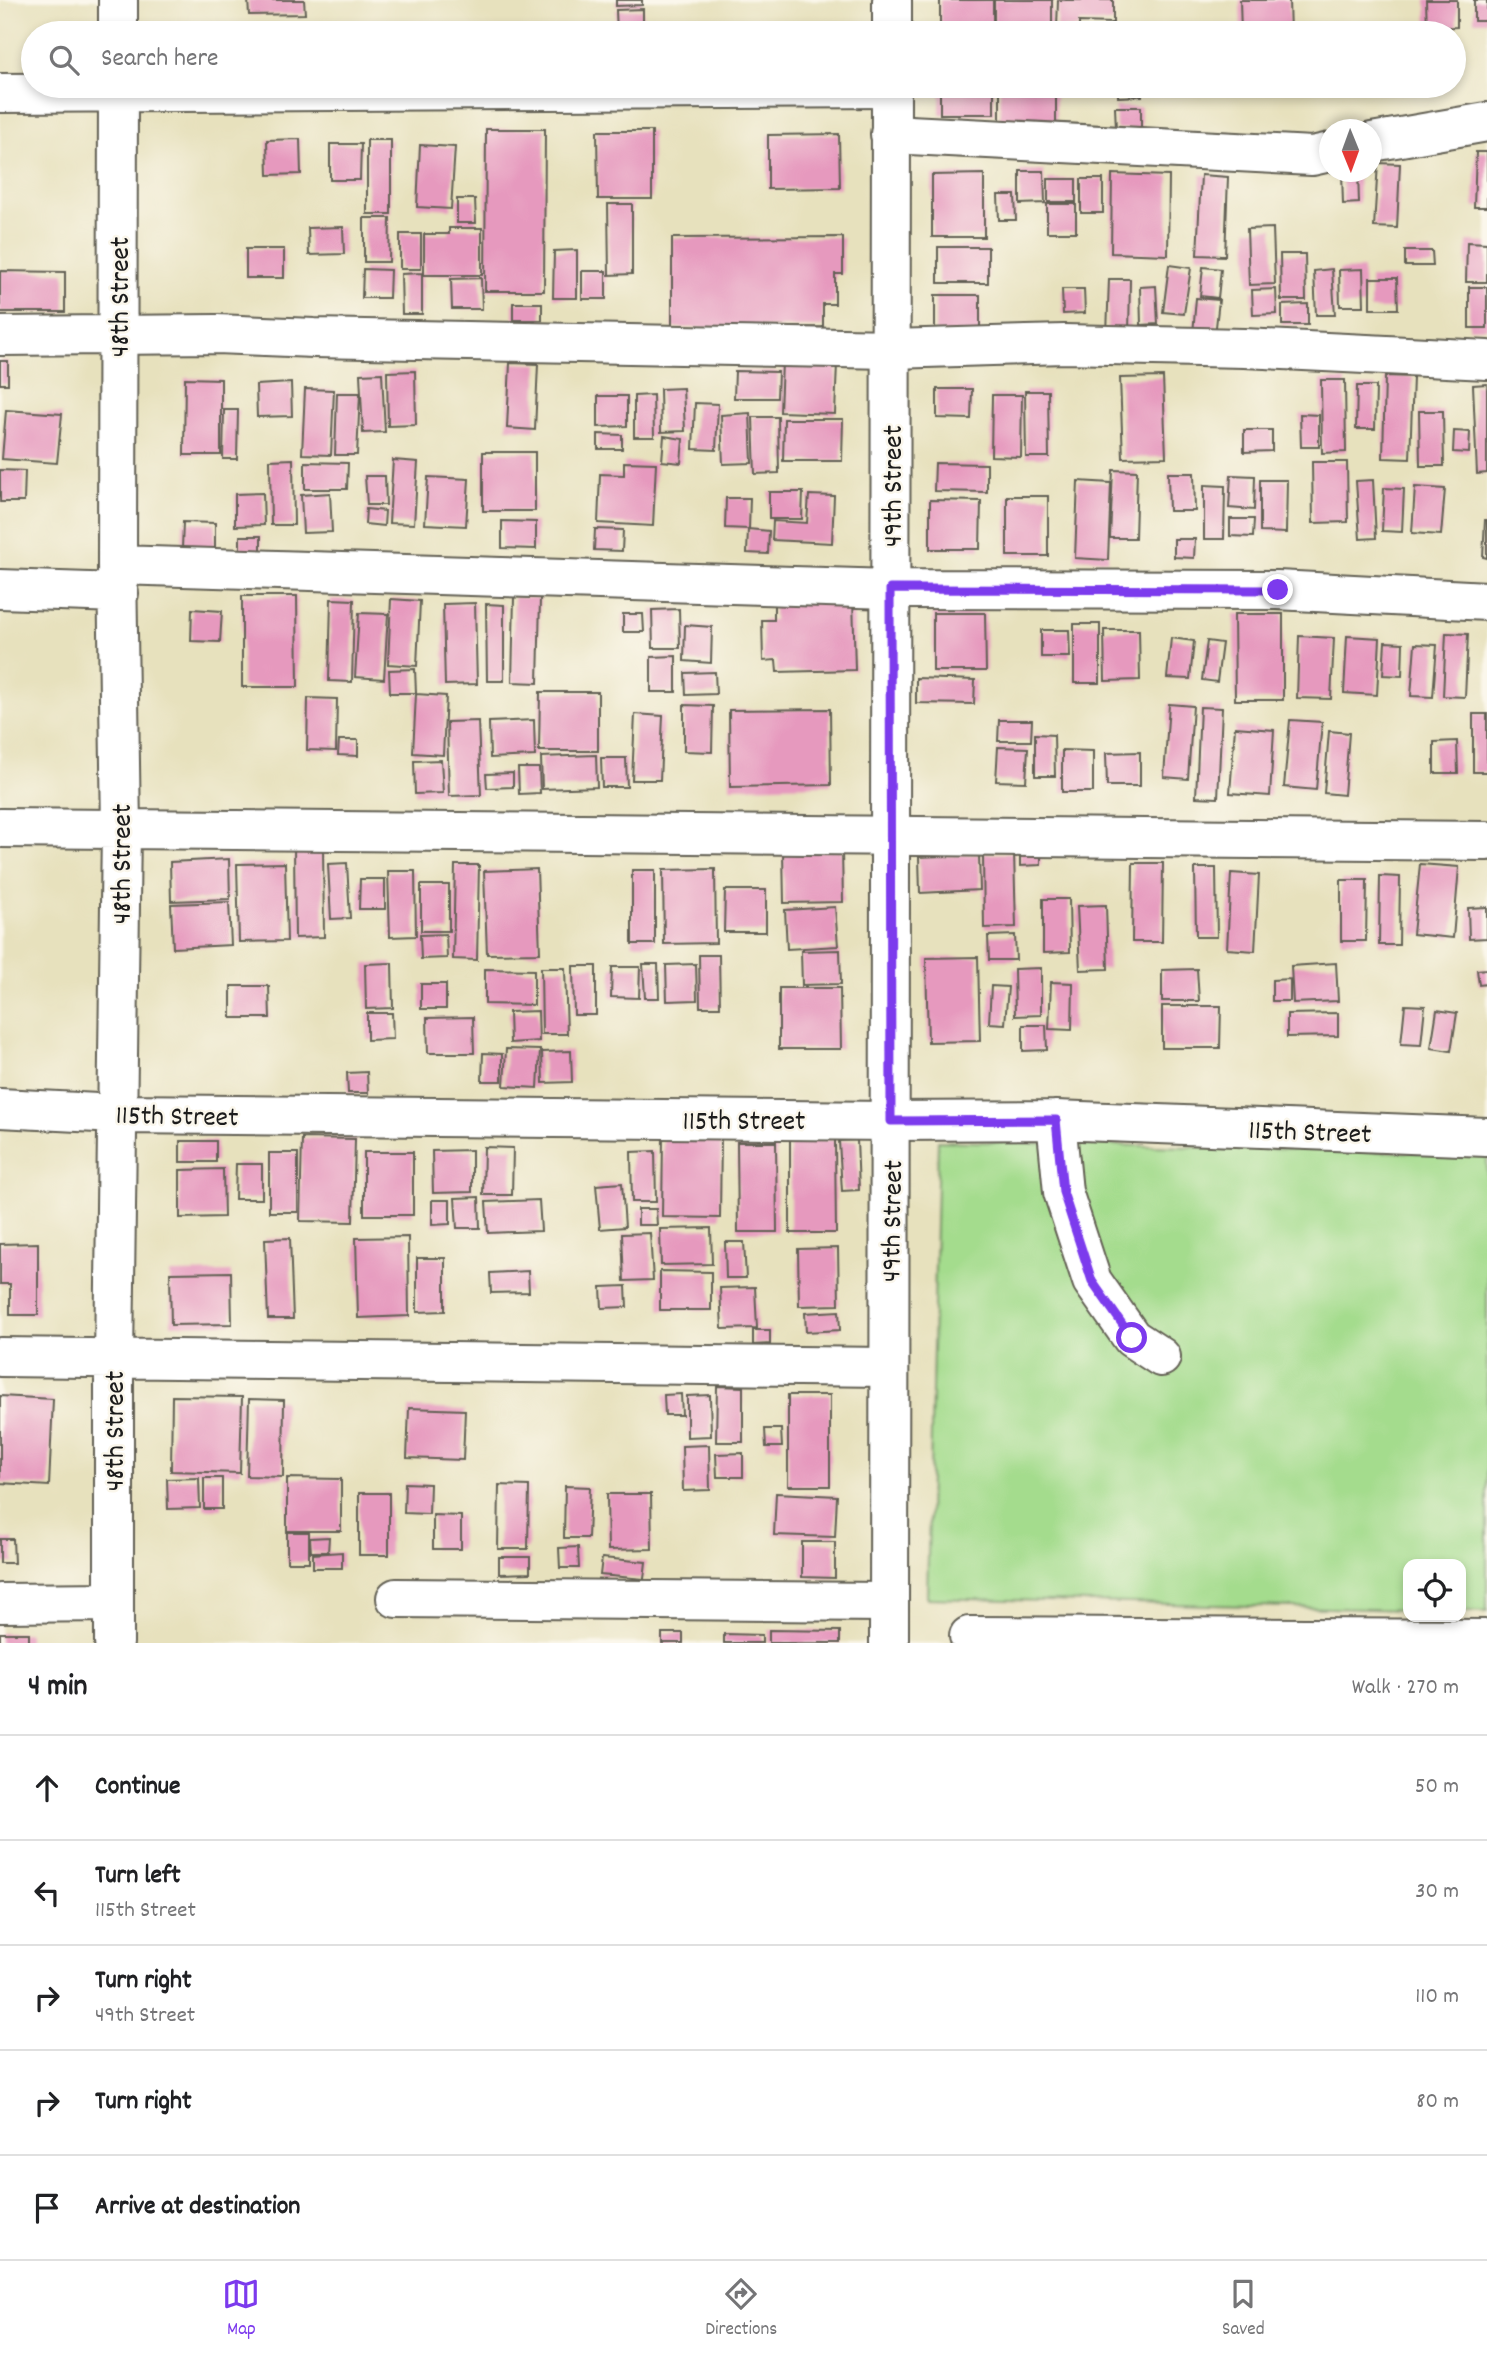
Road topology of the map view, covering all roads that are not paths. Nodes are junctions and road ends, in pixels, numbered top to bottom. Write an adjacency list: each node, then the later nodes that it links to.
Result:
1 (118, 0): 3 (street)
2 (892, 0): 4 (street)
3 (118, 21)
4 (892, 21)
5 (21, 92): 6 (street)
6 (0, 93)
7 (118, 98): 14 (street, 48th Street)
8 (891, 98): 10 (street, 49th Street)
9 (1487, 122): 11 (street)
10 (890, 134): 12 (street); 15 (street, 49th Street)
11 (1382, 140)
12 (1319, 154)
13 (0, 336): 14 (street)
14 (119, 336): 15 (street); 17 (street, 48th Street)
15 (892, 349): 16 (street); 19 (street, 49th Street)
16 (1487, 360)
17 (118, 579): 18 (street); 19 (street); 22 (street, 48th Street)
18 (0, 589)
19 (890, 589): 20 (street); 23 (street, 49th Street)
20 (1487, 601)
21 (0, 828): 22 (street)
22 (121, 829): 23 (street); 26 (street, 48th Street)
23 (889, 837): 24 (street); 28 (street, 49th Street)
24 (1487, 841)
25 (0, 1108): 26 (street, 115th Street)
26 (117, 1114): 28 (street, 115th Street); 32 (street, 48th Street)
27 (1056, 1120): 28 (street, 115th Street); 29 (street, 115th Street); 31 (street)
28 (891, 1121): 33 (street, 49th Street)
29 (1487, 1137)
30 (0, 1357): 32 (street)
31 (1161, 1357)
32 (114, 1359): 33 (street); 35 (street, 48th Street)
33 (888, 1367): 36 (street, 49th Street)
34 (396, 1598): 36 (street)
35 (113, 1602): 37 (street); 41 (street, 48th Street)
36 (889, 1602): 42 (street, 49th Street)
37 (0, 1603)
38 (969, 1636): 40 (street)
39 (1487, 1639): 40 (street)
40 (1251, 1640)
41 (114, 1643)
42 (889, 1643)

